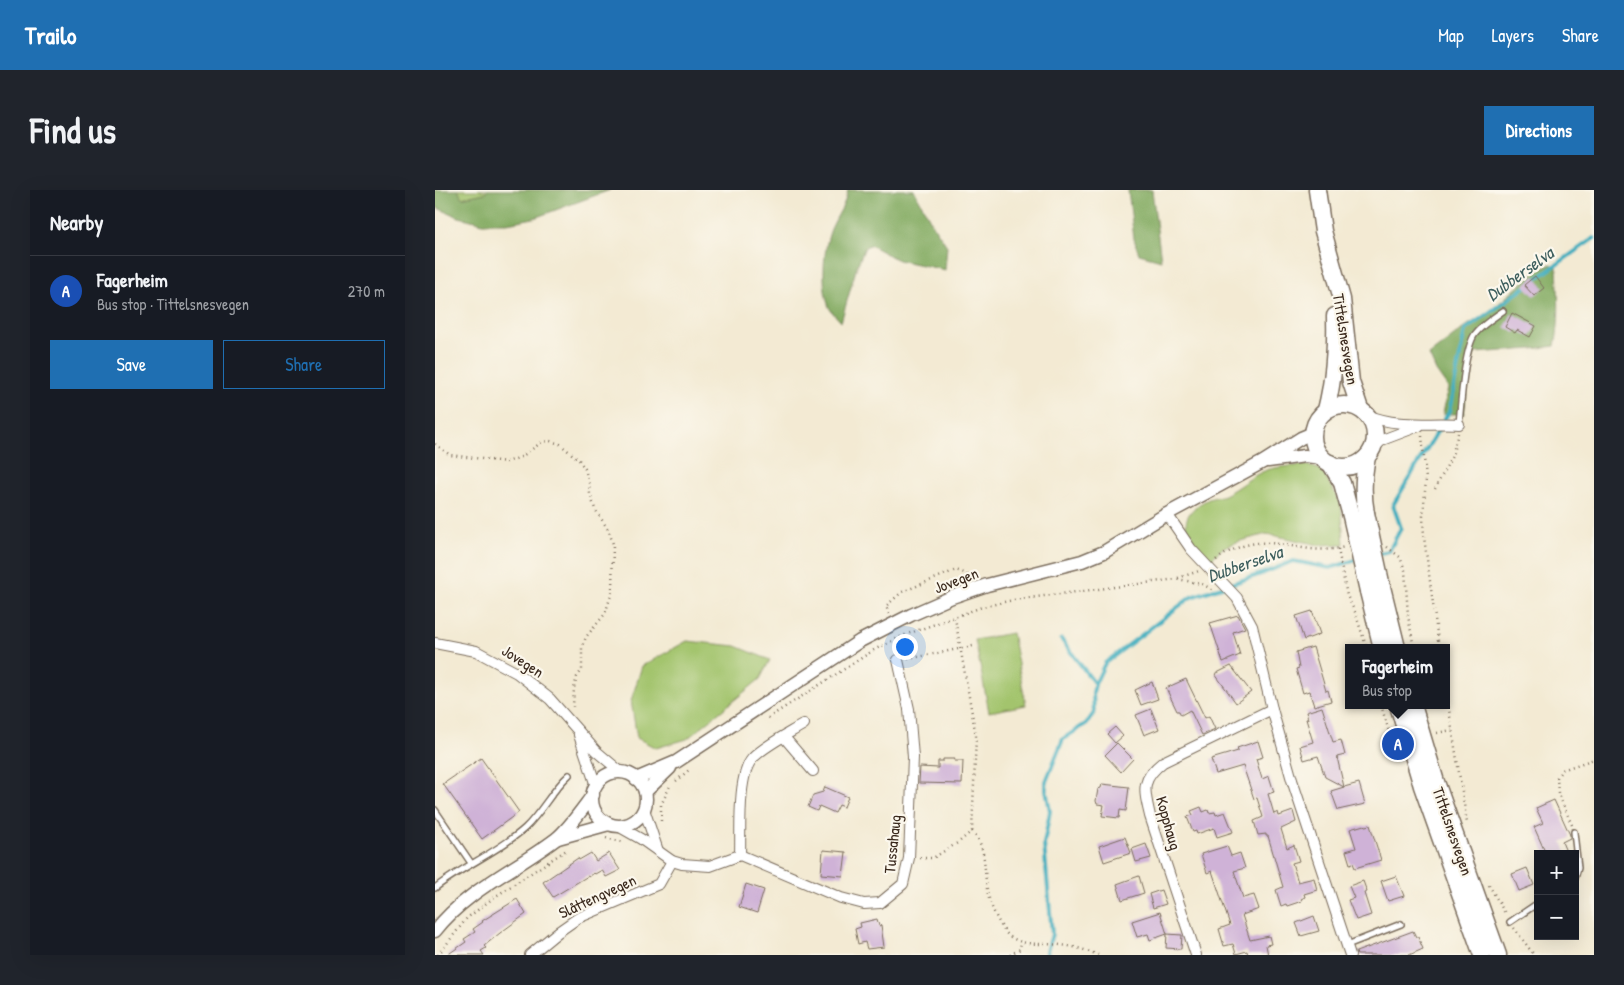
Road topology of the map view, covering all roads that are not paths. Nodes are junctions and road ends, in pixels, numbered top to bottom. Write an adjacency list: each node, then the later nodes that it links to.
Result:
1 (1317, 190): 2 (main road, Tittelsnesvegen)
2 (1333, 269): 4 (main road, Tittelsnesvegen); 5 (main road, Tittelsnesvegen)
3 (1503, 312): 6 (lane)
4 (1326, 410): 5 (main road); 8 (main road)
5 (1364, 412): 7 (street); 9 (main road)
6 (1459, 424): 7 (street)
7 (1421, 425): 9 (street)
8 (1313, 434): 10 (main road); 11 (street, Jovegen)
9 (1369, 453): 10 (main road); 13 (main road)
10 (1326, 461): 11 (street, Jovegen); 13 (main road)
11 (1263, 462): 12 (street, Jovegen)
12 (1167, 514): 19 (street); 25 (street, Jovegen)
13 (1358, 514): 14 (main road, bridge)
14 (1375, 589): 16 (main road); 17 (main road)
15 (435, 643): 23 (street, Jovegen)
16 (1382, 644)
17 (1396, 644)
18 (898, 660): 39 (street, Tussahaug)
19 (1272, 708): 47 (street); 49 (street, Kopphaug)
20 (1399, 709): 50 (main road, Tittelsnesvegen)
21 (1414, 709): 51 (main road, Tittelsnesvegen)
22 (804, 724): 24 (street)
23 (574, 727): 27 (street, Jovegen); 30 (street, Jovegen)
24 (784, 737): 26 (street); 39 (street)
25 (676, 762): 29 (street, Jovegen); 31 (street, Jovegen)
26 (813, 771)
27 (622, 773): 29 (street); 30 (street)
28 (569, 774): 41 (lane)
29 (636, 779): 31 (street)
30 (594, 790): 34 (street); 36 (street)
31 (645, 792): 32 (street)
32 (645, 809): 34 (street); 38 (street)
33 (435, 810): 41 (lane)
34 (614, 825): 36 (street); 38 (street)
35 (1574, 832): 37 (lane)
36 (558, 838): 46 (street)
37 (1576, 850)
38 (658, 851): 40 (street)
39 (740, 855): 40 (street)
40 (672, 861): 48 (street, Slåttengvegen)
41 (471, 863): 42 (lane)
42 (435, 888)
43 (1534, 906): 44 (lane)
44 (1510, 922)
45 (1401, 924): 47 (lane)
46 (435, 931)
47 (1348, 950)
48 (530, 955)
49 (1196, 955)
50 (1482, 955)
51 (1498, 955)

